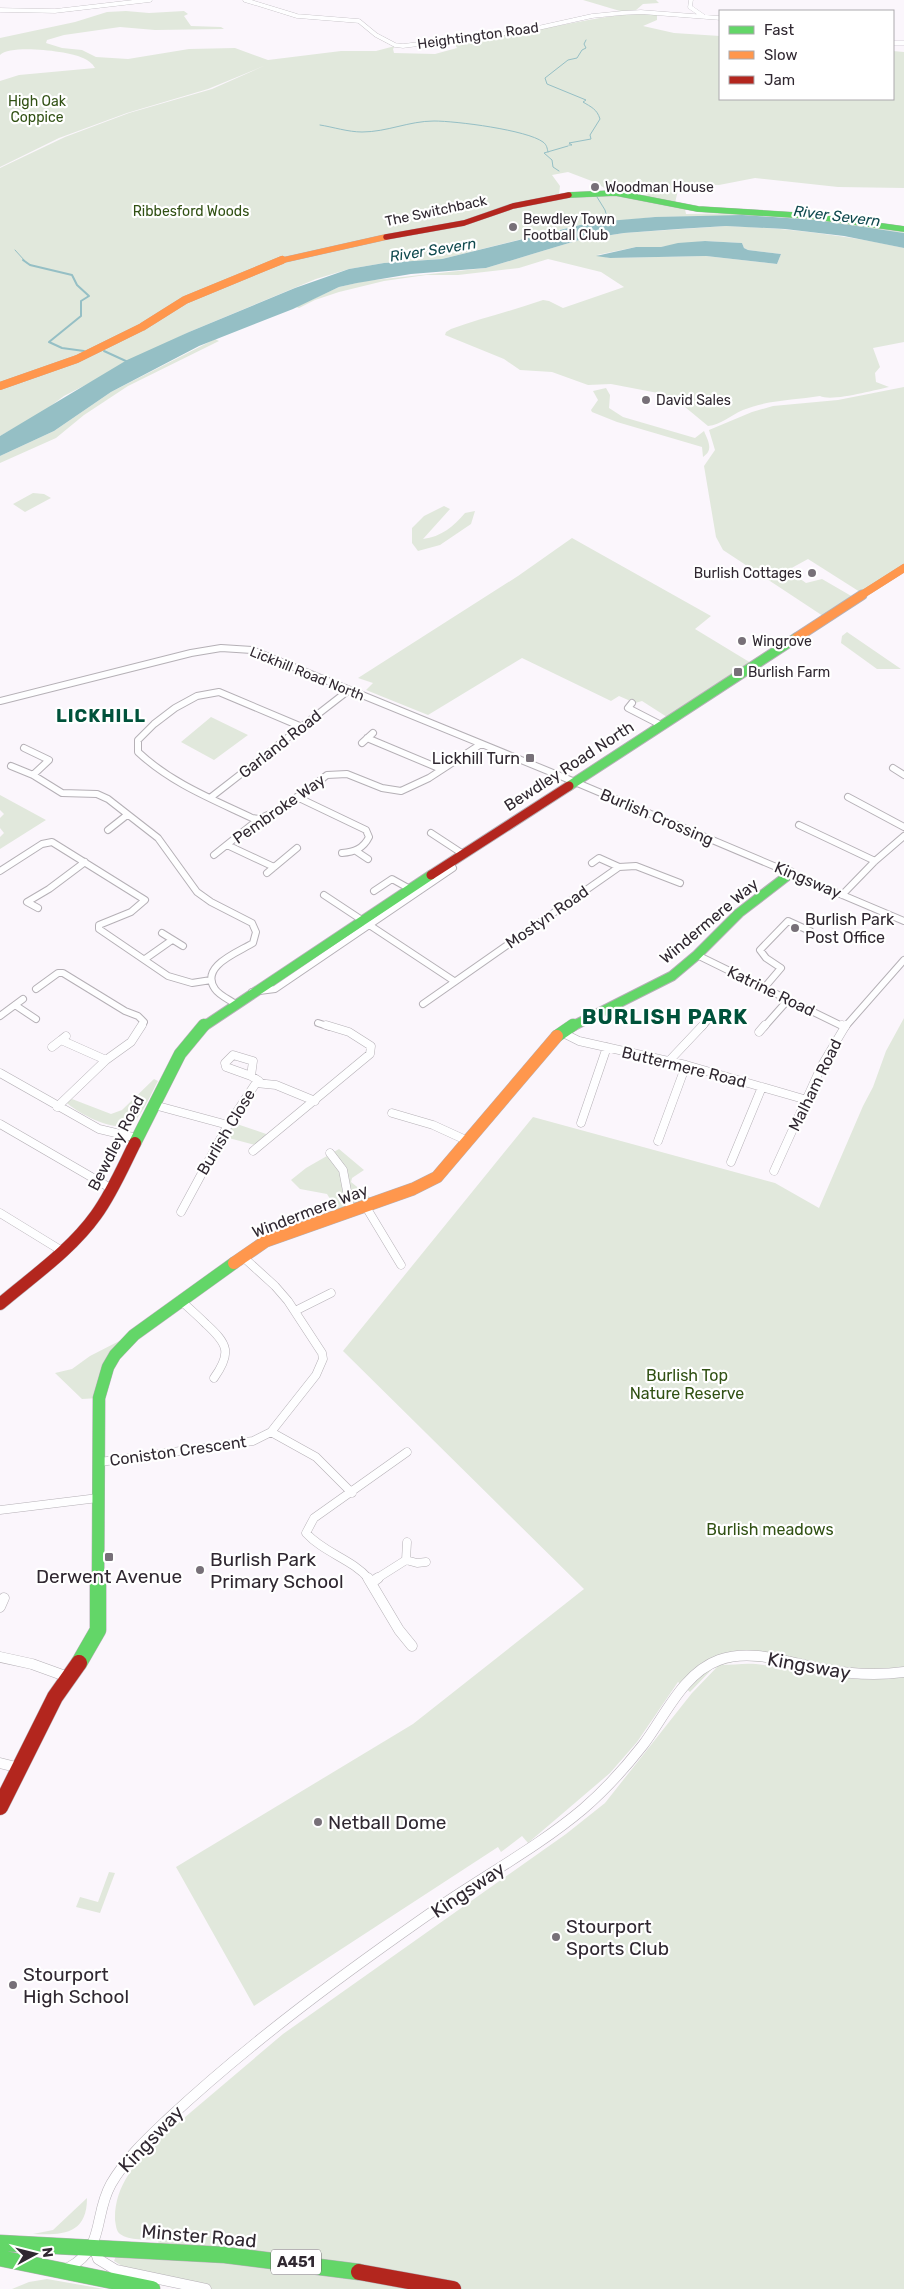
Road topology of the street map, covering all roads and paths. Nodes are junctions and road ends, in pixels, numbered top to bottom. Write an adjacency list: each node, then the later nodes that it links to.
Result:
1 (150, 0): 4 (street)
2 (246, 0): 5 (street, Heightington Road)
3 (690, 0): 5 (street)
4 (0, 10)
5 (703, 16): 6 (street, Heightington Road)
6 (719, 18)
7 (904, 229): 8 (main road, The Switchback)
8 (0, 386)
9 (904, 568): 13 (main road, Bewdley Road North)
10 (349, 690): 11 (street, Lickhill Road North); 14 (street, Garland Road); 18 (street, Lickhill Road North)
11 (0, 701)
12 (632, 703): 13 (street)
13 (661, 726): 25 (main road, Bewdley Road North)
14 (302, 727): 28 (street, Garland Road); 28 (street)
15 (373, 733): 16 (street)
16 (367, 738): 17 (street); 22 (street)
17 (362, 744)
18 (481, 744): 22 (street, Pembroke Way); 25 (street, Lickhill Road North)
19 (24, 748): 23 (street)
20 (11, 766): 23 (street)
21 (894, 768): 24 (street)
22 (441, 769): 26 (street, Pembroke Way)
23 (33, 775): 29 (street)
24 (904, 775)
25 (574, 782): 39 (street, Burlish Crossing); 41 (main road, Bewdley Road North)
26 (297, 797): 30 (street, Pembroke Way); 38 (street)
27 (848, 797): 32 (street)
28 (210, 798): 30 (street)
29 (127, 815): 33 (street); 68 (street)
30 (259, 819): 36 (street, Pembroke Way)
31 (799, 825): 44 (street)
32 (904, 827)
33 (108, 830)
34 (431, 832): 41 (street)
35 (904, 836): 44 (street)
36 (227, 845): 42 (street, Pembroke Way); 47 (street)
37 (297, 848): 47 (street)
38 (356, 851): 40 (street); 43 (street)
39 (739, 851): 52 (street, Kingsway)
40 (342, 853)
41 (464, 854): 54 (main road, Bewdley Road North)
42 (214, 855)
43 (368, 859)
44 (875, 861): 57 (street)
45 (85, 862): 50 (street); 58 (street); 66 (street)
46 (592, 863): 48 (street)
47 (274, 867): 51 (street)
48 (619, 867): 53 (street); 69 (street, Mostyn Road)
49 (454, 868): 60 (street)
50 (0, 871)
51 (267, 873)
52 (791, 873): 57 (street, Kingsway); 65 (main road, Windermere Way)
53 (680, 883)
54 (410, 889): 55 (street); 60 (main road, Bewdley Road North)
55 (374, 892)
56 (324, 895): 60 (street)
57 (842, 895): 59 (street, Kingsway)
58 (38, 908)
59 (904, 921)
60 (367, 923): 69 (street); 72 (main road, Bewdley Road North)
61 (810, 931): 70 (street)
62 (162, 932): 63 (street)
63 (172, 940): 64 (street); 66 (street)
64 (183, 946)
65 (696, 955): 70 (street, Katrine Road); 83 (main road, Windermere Way)
66 (145, 959): 68 (street)
67 (904, 960): 82 (street, Malham Road)
68 (211, 980): 75 (street)
69 (454, 981): 76 (street, Mostyn Road)
70 (764, 988): 74 (street, Katrine Road)
71 (36, 989): 87 (street)
72 (252, 992): 75 (main road, Bewdley Road)
73 (23, 999): 77 (street)
74 (788, 1000): 82 (street, Katrine Road); 84 (street)
75 (234, 1003): 96 (main road, Bewdley Road)
76 (423, 1004)
77 (15, 1005): 78 (street); 79 (street)
78 (0, 1016)
79 (36, 1019)
80 (708, 1020): 88 (street)
81 (318, 1023): 95 (street, Burlish Close)
82 (845, 1027): 94 (street, Malham Road)
83 (561, 1032): 86 (street, Buttermere Road); 103 (main road, Windermere Way)
84 (759, 1032)
85 (52, 1047): 87 (street)
86 (607, 1047): 88 (street, Buttermere Road); 99 (street)
87 (106, 1060): 97 (street)
88 (669, 1061): 89 (street, Buttermere Road)
89 (686, 1065): 93 (street, Buttermere Road); 104 (street)
90 (252, 1072): 90 (street); 92 (street)
91 (0, 1073): 97 (street)
92 (259, 1081): 95 (street, Burlish Close); 101 (street, Burlish Close)
93 (762, 1087): 94 (street, Buttermere Road); 107 (street)
94 (807, 1100): 108 (street, Malham Road)
95 (315, 1101): 105 (street, Burlish Close)
96 (154, 1104): 101 (street); 102 (main road, Bewdley Road)
97 (57, 1107): 102 (street)
98 (392, 1113): 103 (street)
99 (581, 1123)
100 (0, 1124): 109 (street)
101 (228, 1125): 111 (street, Burlish Close)
102 (137, 1138): 109 (main road, Bewdley Road)
103 (468, 1141): 110 (main road, Windermere Way)
104 (658, 1141)
105 (253, 1151)
106 (330, 1153): 112 (street)
107 (731, 1162)
108 (774, 1170)
109 (112, 1190): 114 (main road, Bewdley Road)
110 (366, 1206): 112 (main road, Windermere Way); 116 (street)
111 (181, 1212)
112 (351, 1212): 115 (main road, Windermere Way)
113 (0, 1213): 114 (street)
114 (62, 1251): 119 (main road, Bewdley Road)
115 (242, 1256): 118 (main road, Windermere Way); 120 (street, Coniston Crescent)
116 (401, 1265)
117 (331, 1293): 120 (street)
118 (180, 1300): 121 (street); 124 (main road, Windermere Way)
119 (0, 1304)
120 (295, 1310): 122 (street, Coniston Crescent)
121 (214, 1378)
122 (271, 1432): 124 (street, Coniston Crescent); 125 (street)
123 (407, 1452): 125 (street)
124 (100, 1462): 126 (main road, Windermere Way)
125 (352, 1493): 131 (street)
126 (98, 1498): 127 (street); 135 (main road, Windermere Way)
127 (0, 1510)
128 (407, 1542): 129 (street)
129 (406, 1560): 130 (street); 131 (street)
130 (426, 1562)
131 (371, 1583): 132 (street)
132 (412, 1646)
133 (0, 1657): 135 (street)
134 (904, 1672): 141 (street, Kingsway)
135 (68, 1677): 137 (main road, Windermere Way)
136 (0, 1763): 137 (street)
137 (20, 1768): 138 (main road, Windermere Way)
138 (0, 1807)
139 (0, 2243): 140 (main road, Minster Road / A451)
140 (14, 2244): 141 (main road, Minster Road / A451); 142 (street)
141 (94, 2246): 143 (street); 146 (street); 147 (main road, Minster Road / A451)
142 (3, 2259): 143 (main road); 144 (street)
143 (63, 2270): 145 (main road)
144 (0, 2271)
145 (152, 2289)
146 (206, 2289)
147 (453, 2289)

